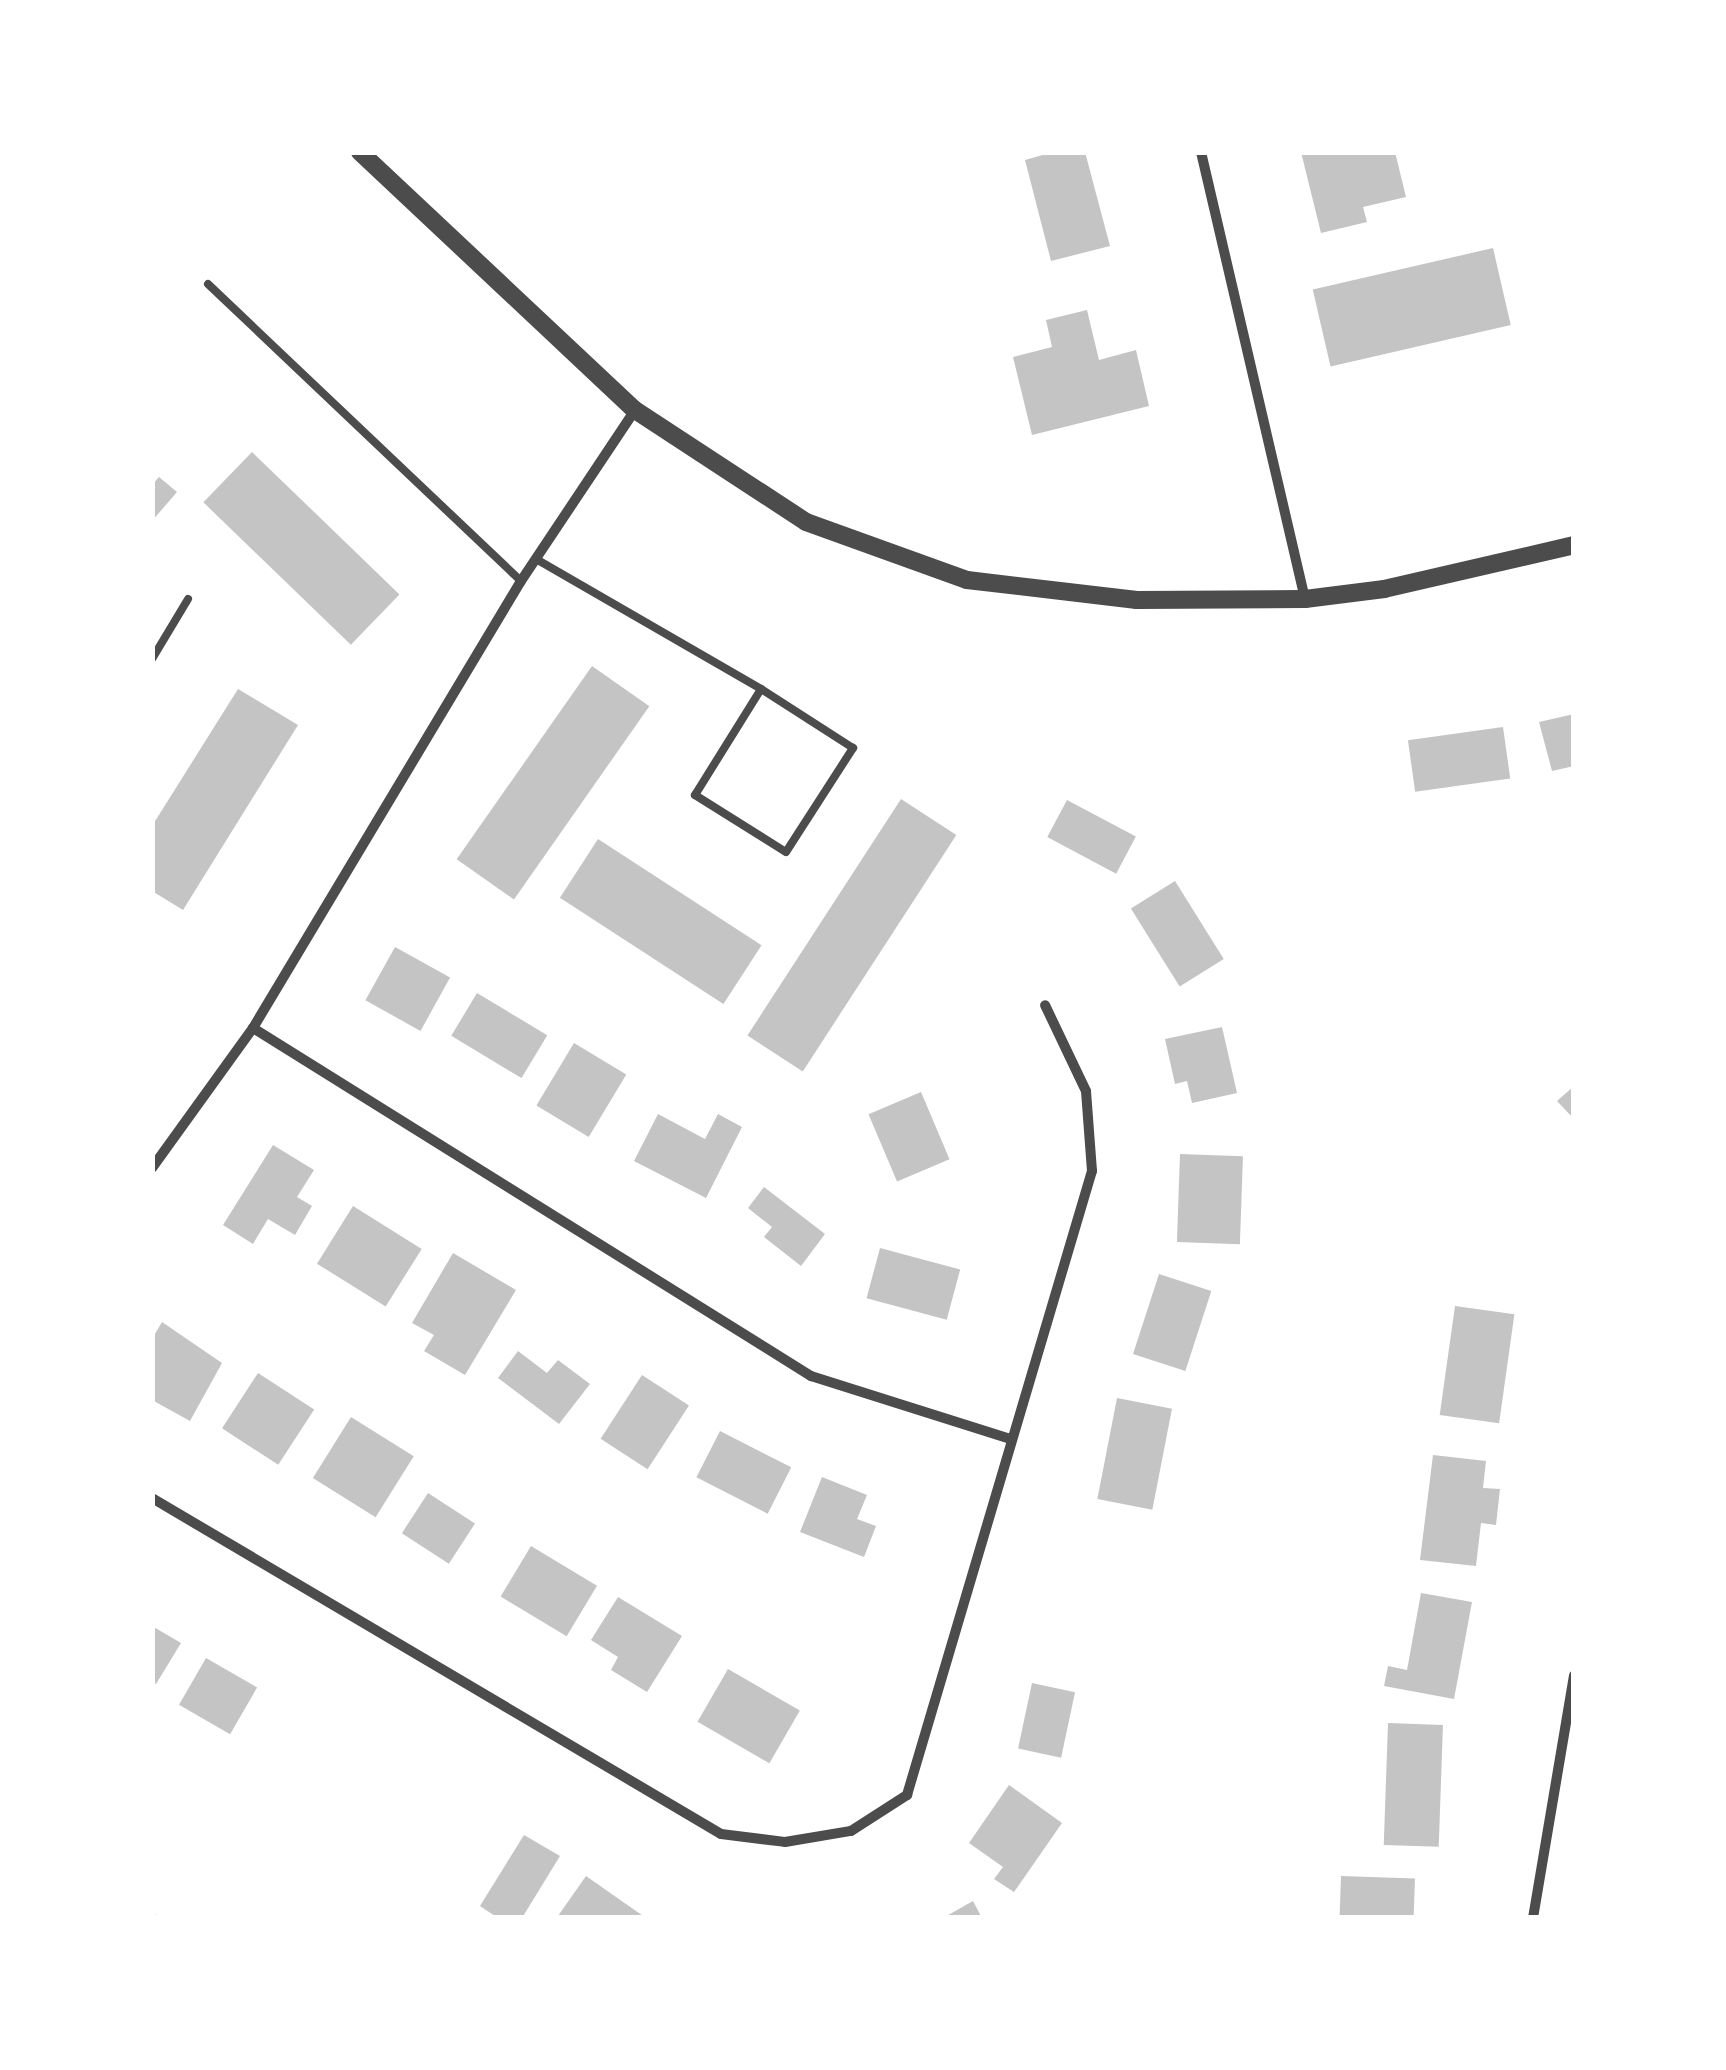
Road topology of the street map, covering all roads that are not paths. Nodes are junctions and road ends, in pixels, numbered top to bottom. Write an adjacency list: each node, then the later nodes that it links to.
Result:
1 (360, 152): 4 (street)
2 (1201, 152): 9 (street)
3 (208, 284): 7 (lane)
4 (635, 410): 6 (street); 9 (street)
5 (1574, 545): 9 (street)
6 (536, 559): 7 (street); 11 (lane)
7 (521, 581): 13 (street)
8 (188, 599): 10 (lane)
9 (1304, 600)
10 (152, 660)
11 (761, 688): 11 (lane)
12 (1046, 1005): 15 (street)
13 (253, 1028): 14 (street); 15 (street)
14 (152, 1168)
15 (1011, 1439): 16 (street)
16 (152, 1498)
17 (1574, 1674): 18 (street)
18 (1568, 1740): 19 (street)
19 (1532, 1918)

